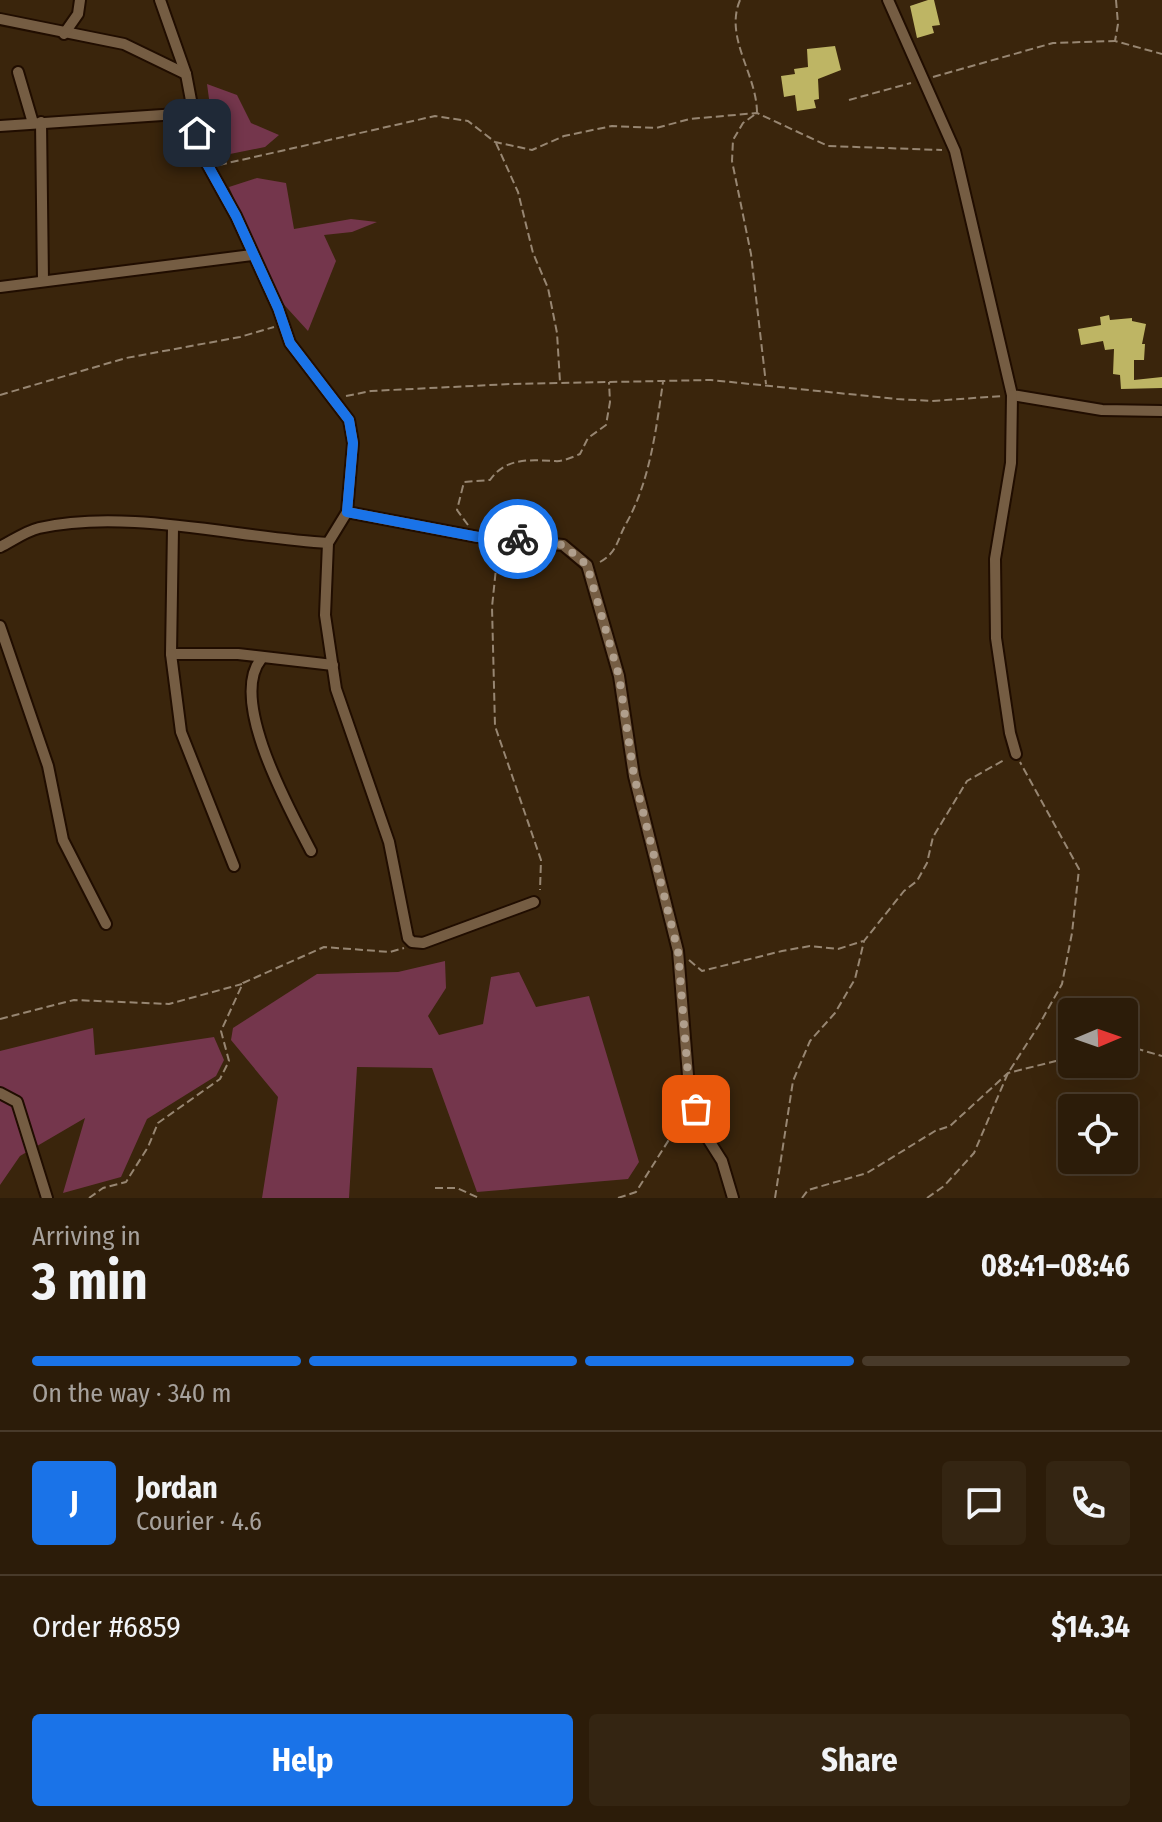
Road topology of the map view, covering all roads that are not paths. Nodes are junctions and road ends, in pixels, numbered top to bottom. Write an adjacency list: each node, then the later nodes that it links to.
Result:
1 (80, 0): 5 (street)
2 (160, 0): 7 (street)
3 (888, 0): 14 (street)
4 (0, 19): 5 (street)
5 (64, 34): 7 (street)
6 (18, 72): 9 (street)
7 (186, 74): 8 (street)
8 (192, 113): 9 (street); 11 (street)
9 (37, 122): 10 (street); 12 (street)
10 (0, 126)
11 (252, 255): 12 (street); 16 (street)
12 (43, 281): 13 (street)
13 (0, 287)
14 (1012, 395): 15 (street); 24 (street)
15 (1162, 411)
16 (347, 512): 18 (street); 31 (street)
17 (173, 528): 18 (street); 19 (street); 21 (street)
18 (328, 543): 23 (street)
19 (0, 547)
20 (0, 626): 28 (street)
21 (171, 654): 22 (street); 26 (street)
22 (261, 659): 23 (street); 25 (street)
23 (333, 665): 27 (street)
24 (1016, 754)
25 (311, 851)
26 (234, 866)
27 (534, 902)
28 (106, 924)
29 (0, 1093): 30 (street)
30 (47, 1198)
31 (733, 1198)

